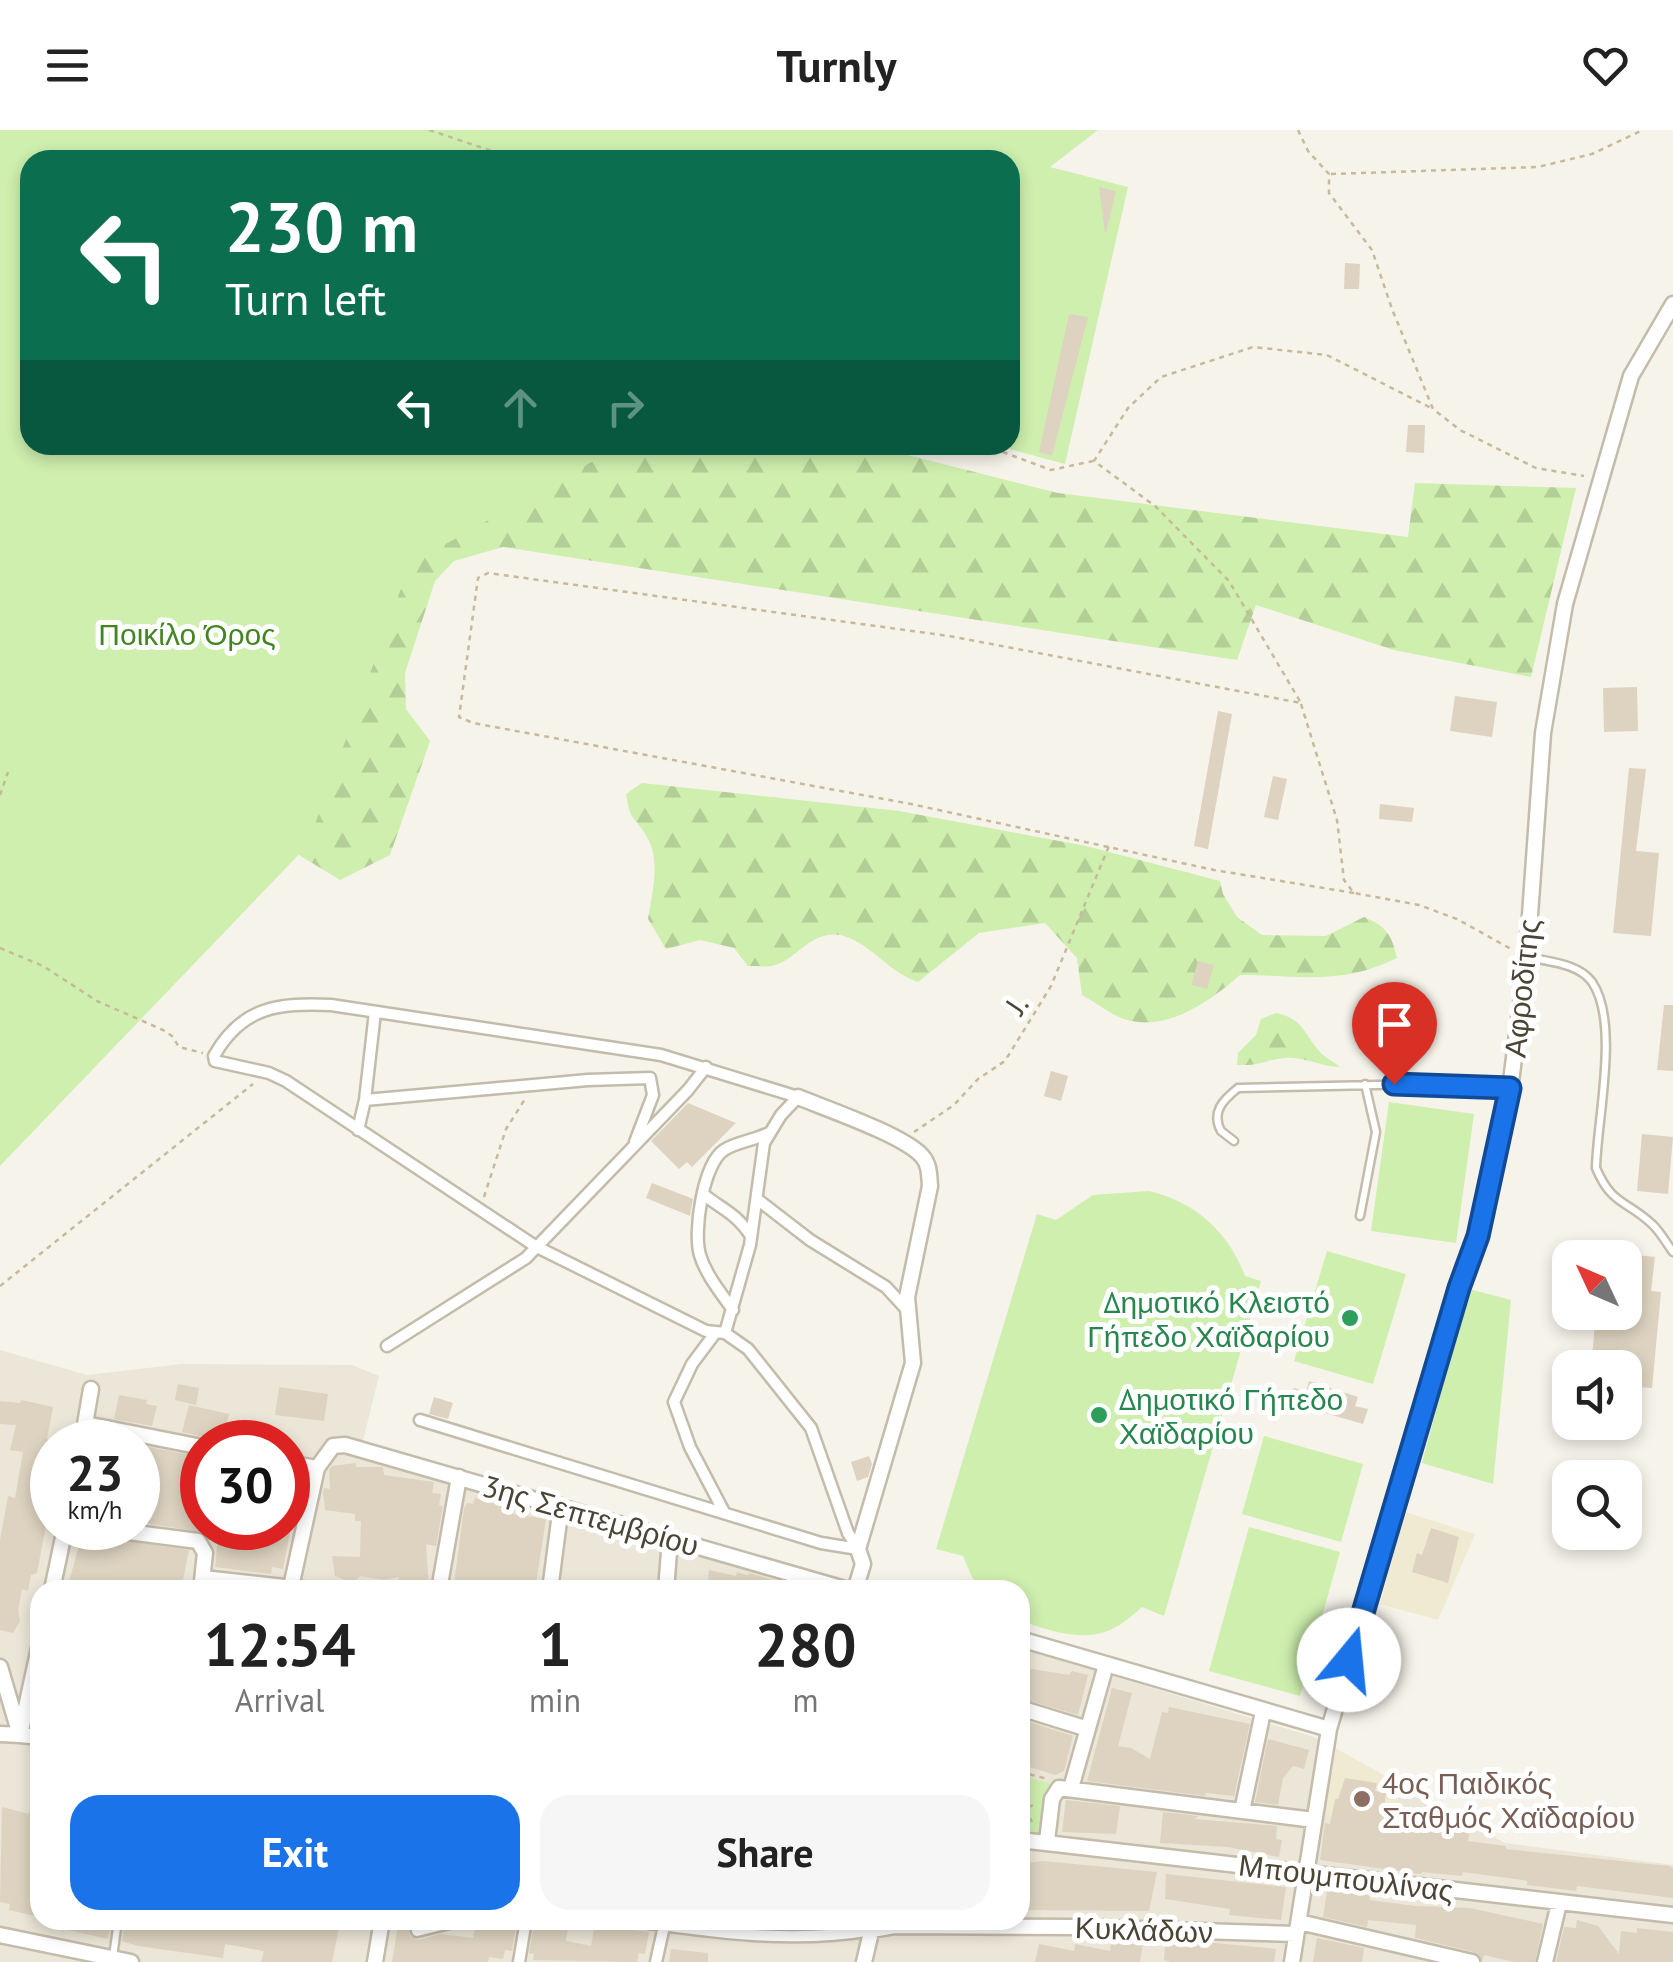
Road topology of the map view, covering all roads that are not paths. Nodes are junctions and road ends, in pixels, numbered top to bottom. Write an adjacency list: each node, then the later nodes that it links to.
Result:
1 (1673, 304): 2 (street, Αφροδίτης)
2 (1527, 957): 6 (street, Αφροδίτης); 18 (lane)
3 (375, 1012): 4 (street); 8 (street); 9 (street)
4 (706, 1067): 7 (street); 12 (street)
5 (1365, 1084): 6 (lane); 11 (lane); 15 (lane)
6 (1510, 1088): 50 (street, Αφροδίτης)
7 (798, 1097): 10 (street); 20 (street)
8 (365, 1100): 9 (street); 12 (street)
9 (358, 1130): 17 (street)
10 (772, 1131): 13 (street); 14 (street)
11 (1234, 1140)
12 (633, 1147): 17 (street)
13 (703, 1194): 16 (street); 19 (street)
14 (757, 1198): 16 (street); 20 (street)
15 (1360, 1216)
16 (752, 1236): 19 (street)
17 (535, 1246): 21 (street); 22 (street)
18 (1673, 1252)
19 (733, 1310): 21 (street)
20 (908, 1311): 33 (street)
21 (721, 1332): 30 (street); 33 (street)
22 (387, 1346)
23 (91, 1389): 24 (street)
24 (87, 1420)
25 (420, 1420): 30 (street)
26 (310, 1467): 27 (street)
27 (317, 1468): 28 (street, 3ης Σεπτεμβρίου); 37 (street)
28 (459, 1477): 29 (street, 3ης Σεπτεμβρίου); 38 (street)
29 (560, 1506): 32 (street, 3ης Σεπτεμβρίου); 39 (street)
30 (724, 1512): 33 (street)
31 (160, 1536): 36 (street)
32 (670, 1539): 40 (street); 41 (street, 3ης Σεπτεμβρίου)
33 (858, 1549): 42 (street)
34 (60, 1550): 35 (street)
35 (54, 1580)
36 (202, 1580)
37 (292, 1580)
38 (441, 1580)
39 (551, 1580)
40 (667, 1580)
41 (816, 1580)
42 (856, 1580)
43 (1030, 1643): 44 (street)
44 (1106, 1665): 48 (street); 49 (street)
45 (0, 1667): 52 (street)
46 (30, 1690): 52 (street)
47 (1030, 1711): 49 (street)
48 (1263, 1712): 50 (street); 55 (street)
49 (1088, 1729): 54 (street)
50 (1329, 1729): 56 (street, Αφροδίτης)
51 (0, 1734): 52 (street)
52 (20, 1735): 53 (street)
53 (30, 1736)
54 (1065, 1788): 55 (street); 58 (street)
55 (1242, 1811): 56 (street)
56 (1314, 1820): 59 (street, Αφροδίτης)
57 (1030, 1840): 58 (street, Μπουμπουλίνας)
58 (1045, 1841): 59 (street, Μπουμπουλίνας)
59 (1305, 1872): 60 (street, Μπουμπουλίνας); 63 (street, Αφροδίτης)
60 (1559, 1903): 61 (street, Μπουμπουλίνας); 82 (street)
61 (1673, 1916)
62 (1030, 1927): 63 (street, Κυκλάδων)
63 (1297, 1928): 80 (street, Αφροδίτης); 81 (street, Κυκλάδων)
64 (117, 1930): 74 (lane)
65 (380, 1930): 76 (street)
66 (421, 1930): 72 (street)
67 (524, 1930): 77 (street)
68 (663, 1930): 78 (street)
69 (699, 1930): 70 (street)
70 (858, 1930)
71 (872, 1930): 79 (street)
72 (417, 1931)
73 (0, 1935): 74 (street)
74 (113, 1958): 75 (street)
75 (131, 1962)
76 (374, 1962)
77 (519, 1962)
78 (656, 1962)
79 (864, 1962)
80 (1292, 1962)
81 (1472, 1962)
82 (1545, 1962)

